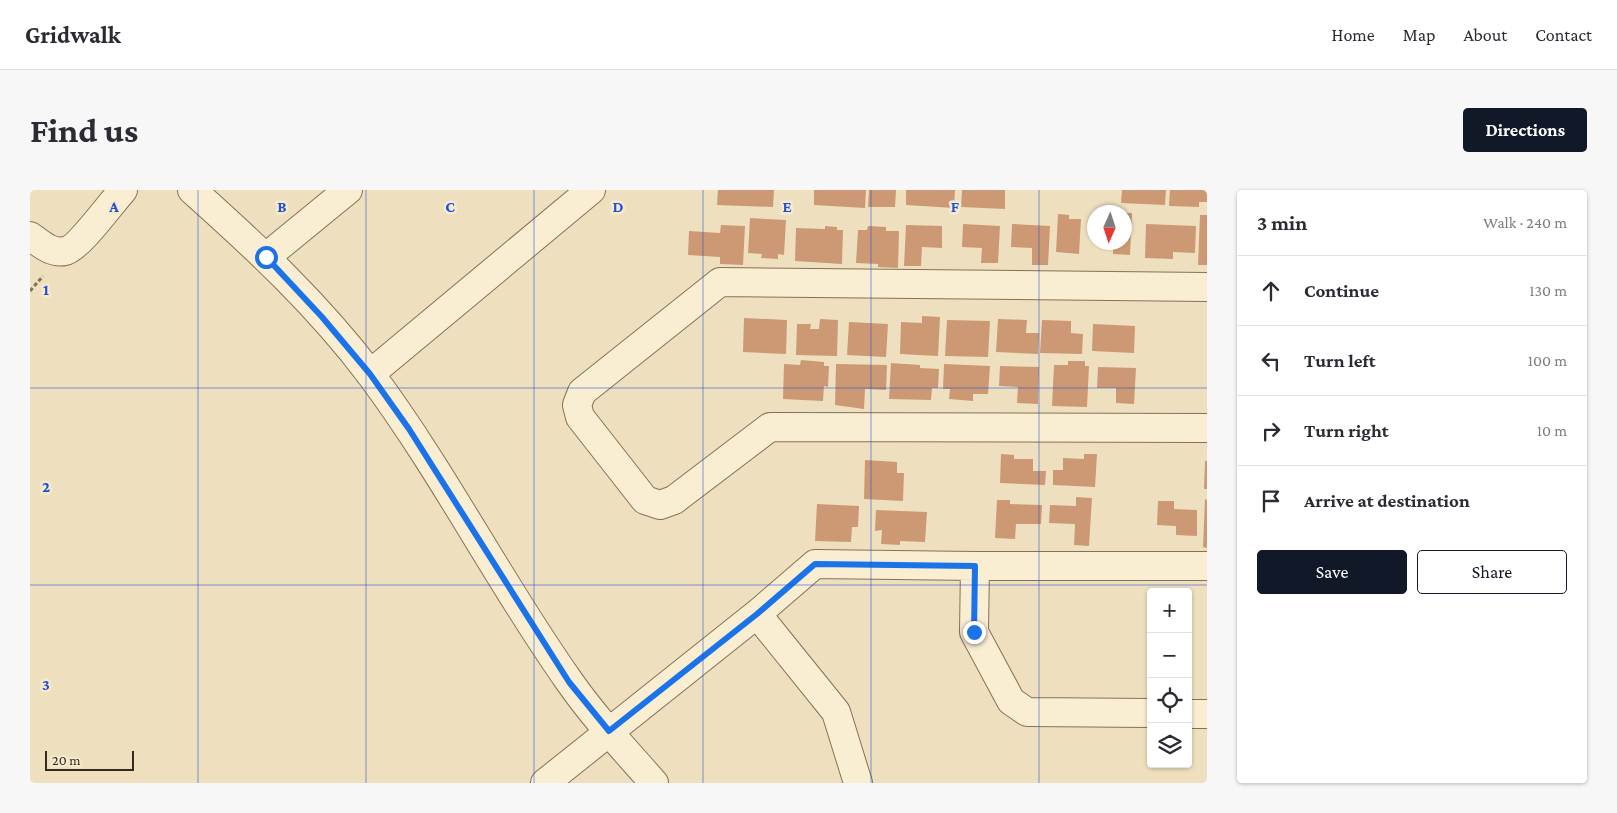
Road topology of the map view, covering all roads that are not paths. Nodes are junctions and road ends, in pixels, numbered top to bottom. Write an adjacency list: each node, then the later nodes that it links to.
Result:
1 (123, 190): 5 (street)
2 (192, 190): 6 (street)
3 (348, 190): 6 (street)
4 (592, 190): 8 (street)
5 (30, 236)
6 (266, 257): 8 (street)
7 (1207, 287): 9 (street)
8 (370, 374): 16 (street)
9 (1207, 428)
10 (975, 566): 11 (street); 12 (street); 13 (street)
11 (1207, 566)
12 (757, 614): 16 (street); 19 (street)
13 (1147, 713)
14 (1192, 714): 15 (street)
15 (1207, 714)
16 (609, 731): 17 (street); 18 (street)
17 (552, 781)
18 (654, 783)
19 (858, 783)

